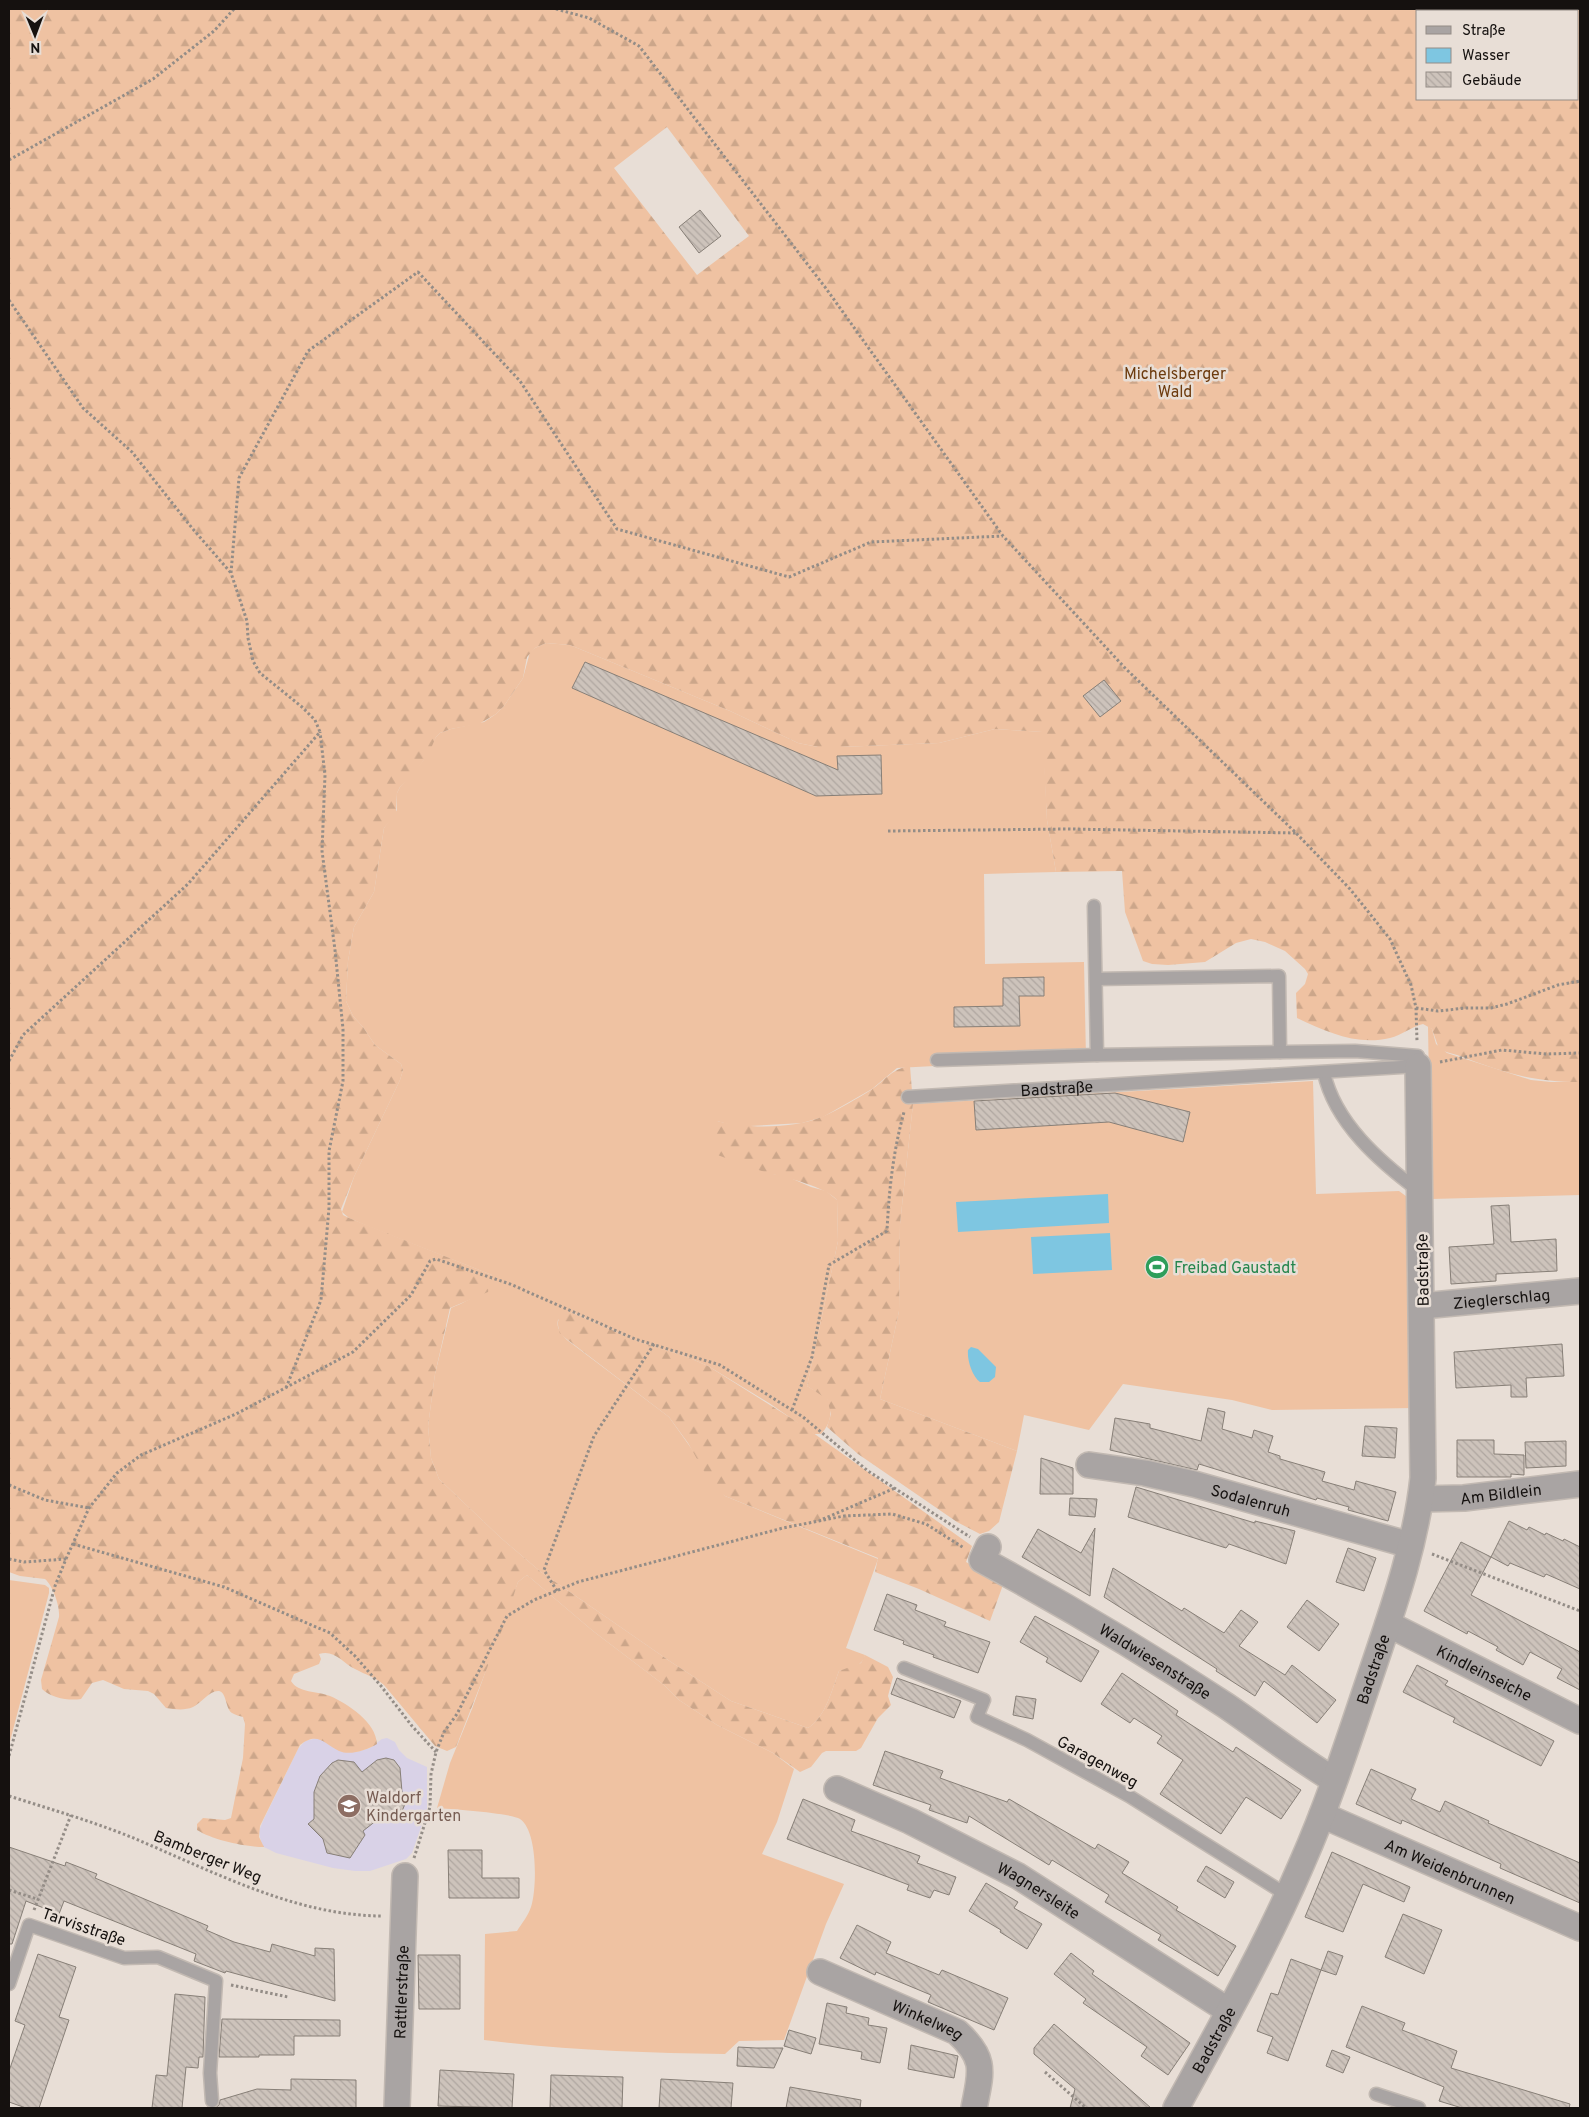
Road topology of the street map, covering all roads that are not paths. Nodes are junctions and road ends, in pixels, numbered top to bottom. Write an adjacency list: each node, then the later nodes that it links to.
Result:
1 (1094, 906): 2 (lane)
2 (1096, 979): 3 (lane); 4 (lane)
3 (1280, 1052): 4 (lane); 6 (lane)
4 (1097, 1055): 5 (lane)
5 (937, 1060)
6 (1418, 1061): 7 (lane, Badstraße); 9 (street, Badstraße)
7 (1324, 1073): 8 (lane, Badstraße); 9 (lane)
8 (908, 1097)
9 (1420, 1192): 11 (street, Badstraße)
10 (1580, 1291): 11 (street, Zieglerschlag)
11 (1422, 1306): 14 (street, Badstraße)
12 (1089, 1465): 15 (street, Sodalenruh)
13 (1580, 1484): 14 (street, Am Bildlein)
14 (1421, 1500): 15 (street, Badstraße)
15 (1410, 1546): 17 (street, Badstraße)
16 (985, 1553): 20 (street, Waldwiesenstraße)
17 (1388, 1624): 19 (street, Kindleinseiche); 20 (street, Badstraße)
18 (904, 1668): 24 (lane, Garagenweg)
19 (1580, 1721)
20 (1334, 1780): 22 (street, Badstraße)
21 (837, 1789): 28 (street, Wagnersleite)
22 (1322, 1815): 24 (street, Badstraße); 25 (street, Am Weidenbrunnen)
23 (404, 1876): 31 (street, Rattlerstraße)
24 (1288, 1895): 28 (street, Badstraße)
25 (1580, 1928)
26 (820, 1972): 32 (street, Winkelweg)
27 (9, 1984): 30 (lane, Tarvisstraße)
28 (1229, 2011): 33 (street, Badstraße)
29 (1376, 2094): 34 (lane)
30 (212, 2101)
31 (397, 2108)
32 (974, 2108)
33 (1176, 2108)
34 (1418, 2108)

